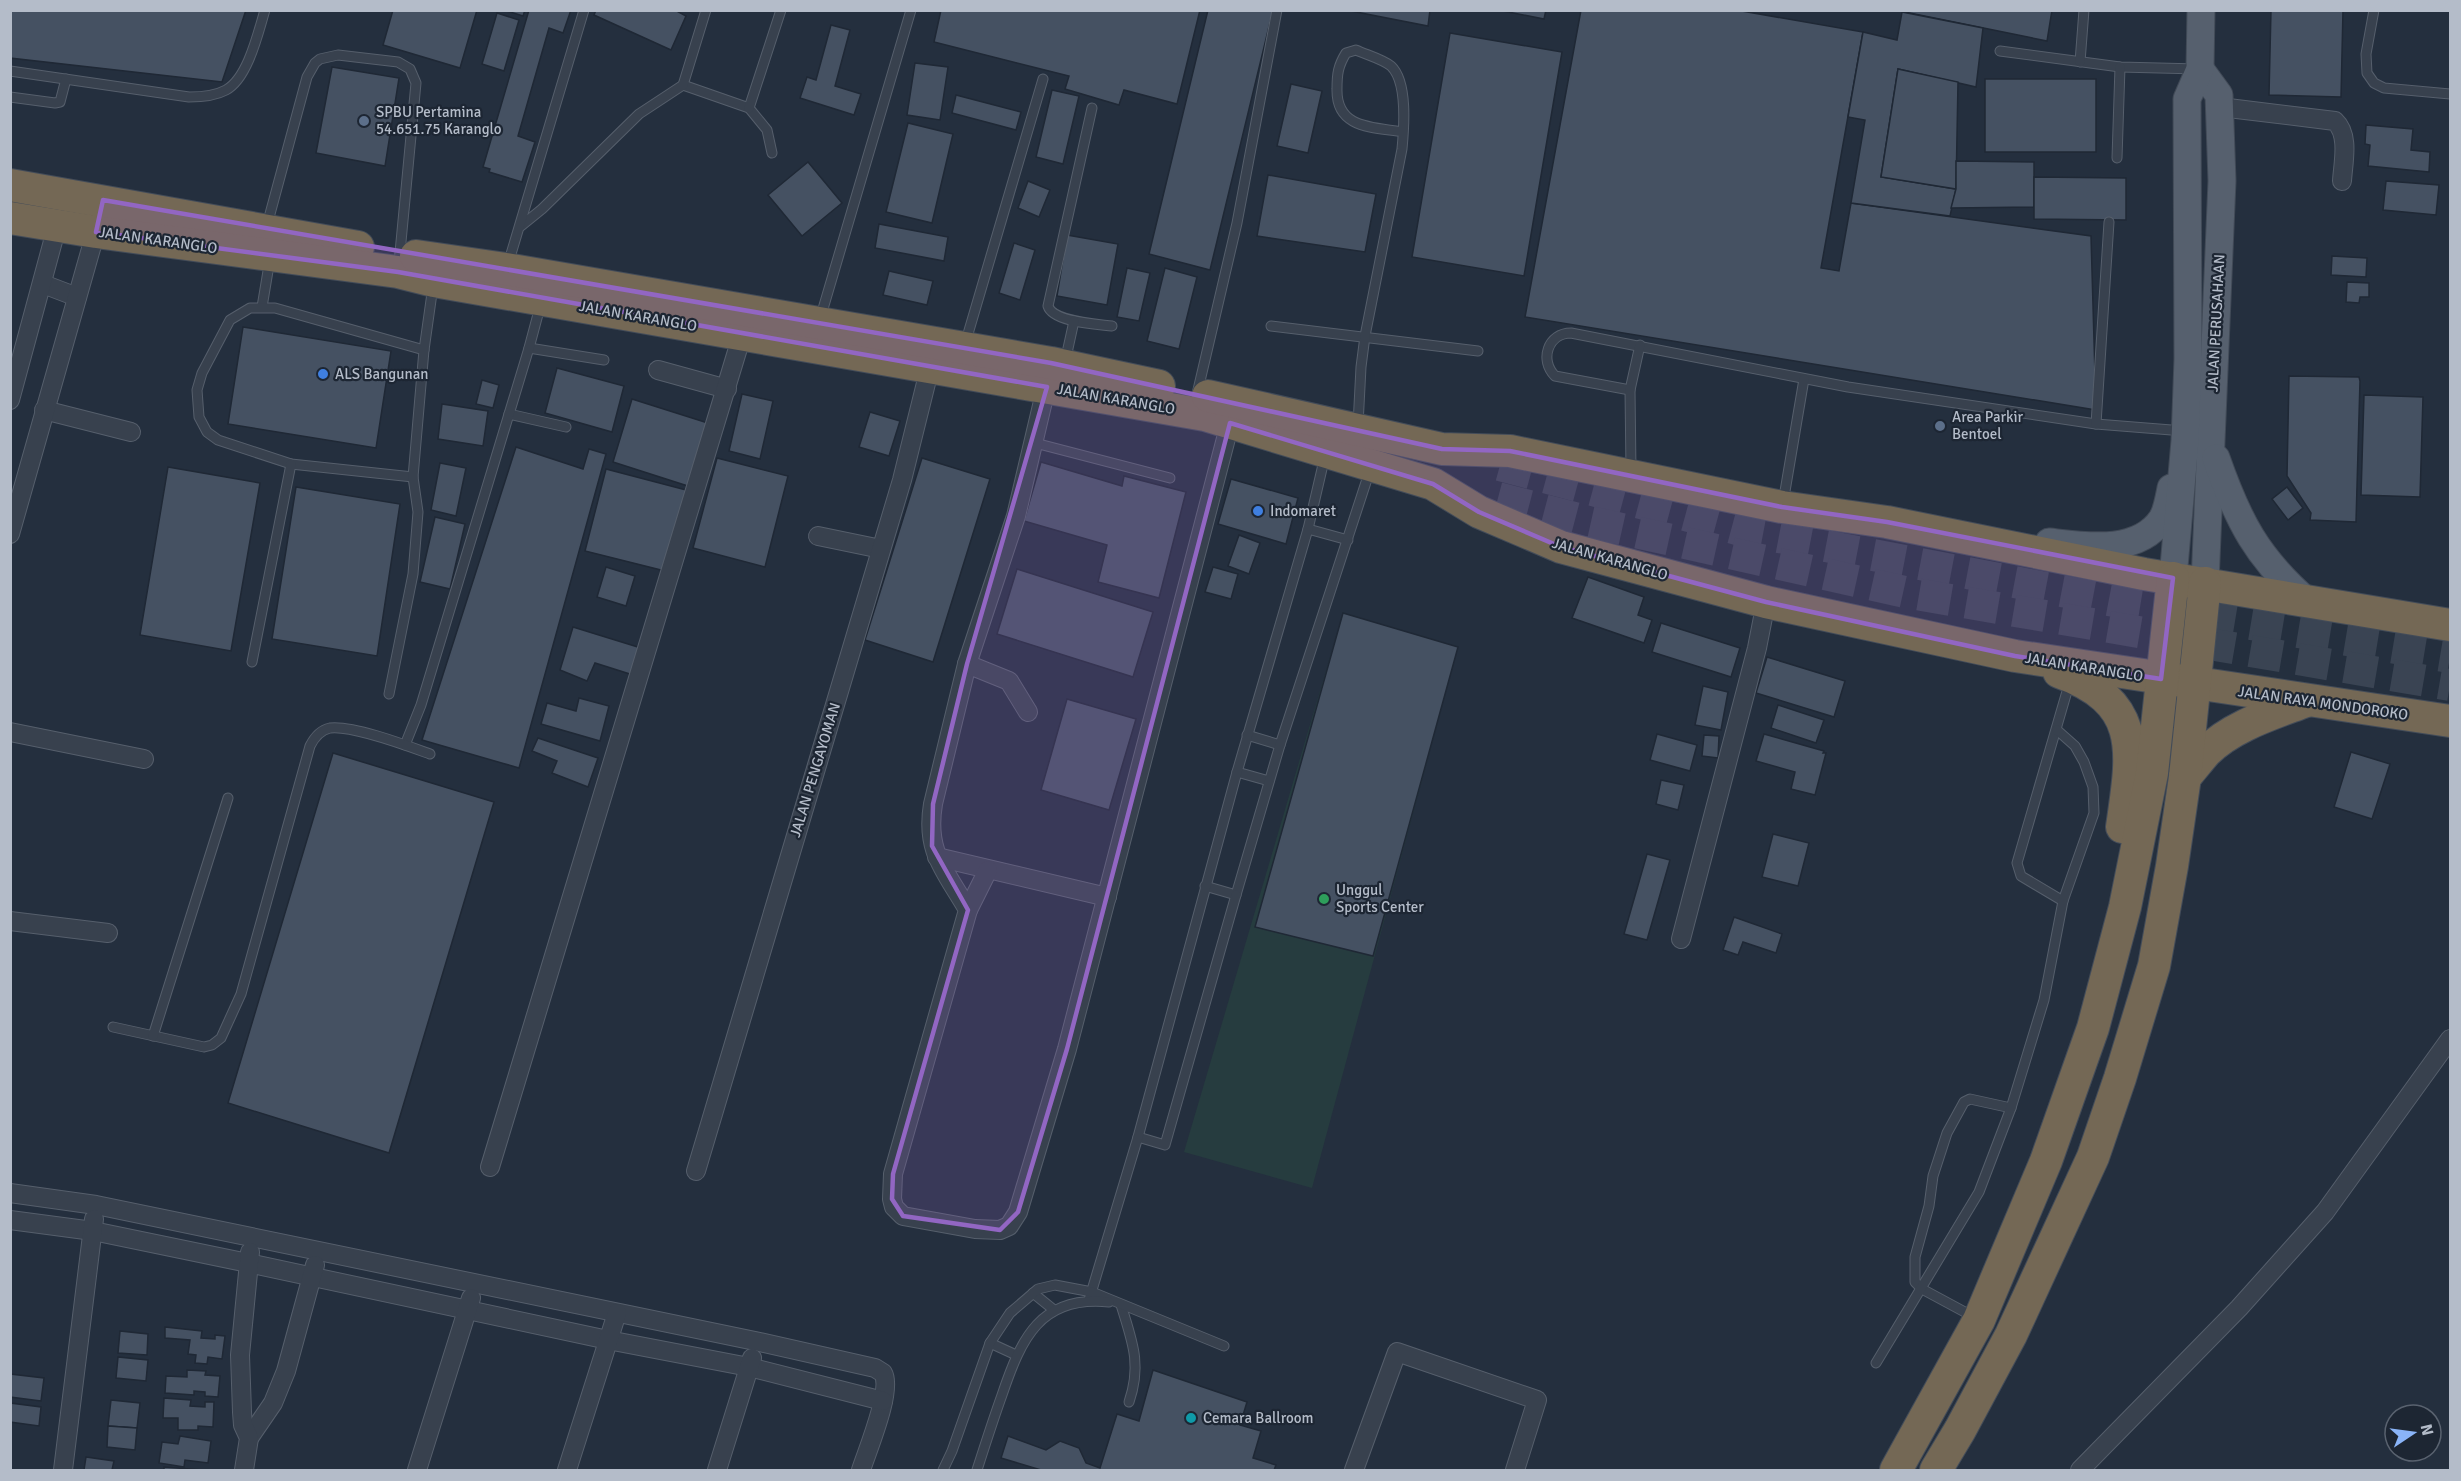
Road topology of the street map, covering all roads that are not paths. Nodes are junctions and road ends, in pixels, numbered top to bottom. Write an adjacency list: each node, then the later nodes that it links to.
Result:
1 (265, 10): 15 (lane)
2 (584, 10): 33 (lane)
3 (706, 10): 17 (lane)
4 (781, 10): 21 (lane)
5 (911, 10): 44 (lane)
6 (1277, 10): 61 (lane)
7 (2084, 10): 11 (lane)
8 (2201, 10): 13 (main road, JALAN PERUSAHAAN)
9 (2374, 10): 18 (lane)
10 (2000, 51): 11 (lane)
11 (2080, 62): 12 (lane)
12 (2120, 67): 13 (lane); 25 (lane)
13 (2200, 69): 20 (main road, JALAN PERUSAHAAN); 70 (main road, JALAN PERUSAHAAN)
14 (10, 71): 15 (lane)
15 (66, 79): 19 (lane)
16 (1043, 79): 51 (lane)
17 (683, 85): 21 (lane); 33 (lane)
18 (2451, 94)
19 (10, 97)
20 (2220, 107): 26 (street); 70 (main road, JALAN PERUSAHAAN)
21 (749, 108): 24 (lane)
22 (1092, 108): 43 (lane)
23 (1403, 132): 23 (lane); 48 (lane)
24 (772, 153)
25 (2117, 158)
26 (2342, 181)
27 (10, 185): 28 (highway, JALAN KARANGLO)
28 (64, 194): 29 (highway, JALAN KARANGLO); 32 (street)
29 (103, 200): 34 (street); 35 (highway, JALAN KARANGLO)
30 (10, 218): 32 (highway, JALAN KARANGLO)
31 (2109, 222): 66 (lane)
32 (57, 225): 34 (highway, JALAN KARANGLO); 39 (street)
33 (521, 226): 37 (lane)
34 (96, 232): 35 (highway, JALAN KARANGLO); 40 (street)
35 (268, 243): 36 (highway, JALAN KARANGLO); 36 (lane); 42 (lane)
36 (399, 263): 38 (highway, JALAN KARANGLO)
37 (506, 270): 38 (highway, JALAN KARANGLO); 44 (highway, JALAN KARANGLO)
38 (435, 271): 41 (highway, JALAN KARANGLO); 52 (lane)
39 (43, 285): 40 (street); 62 (street)
40 (77, 297): 63 (street)
41 (542, 299): 47 (highway, JALAN KARANGLO); 50 (lane)
42 (262, 307): 52 (lane); 74 (lane)
43 (1074, 321): 45 (lane); 57 (lane)
44 (819, 323): 51 (highway, JALAN KARANGLO)
45 (1112, 326)
46 (1271, 326): 48 (lane)
47 (742, 335): 55 (highway, JALAN KARANGLO); 59 (street)
48 (1365, 336): 53 (lane); 68 (lane)
49 (1640, 345): 58 (lane); 60 (lane); 60 (lane)
50 (530, 348): 54 (lane); 64 (lane)
51 (963, 348): 57 (highway, JALAN KARANGLO)
52 (424, 350): 77 (lane)
53 (1478, 351)
54 (604, 360)
55 (930, 367): 57 (highway, JALAN KARANGLO); 88 (street, JALAN PENGAYOMAN)
56 (658, 370): 59 (street)
57 (1054, 372): 61 (highway, JALAN KARANGLO); 65 (highway, JALAN KARANGLO); 71 (street)
58 (1804, 379): 66 (lane); 82 (lane)
59 (727, 389): 130 (street)
60 (1630, 390): 78 (lane)
61 (1197, 394): 68 (highway, JALAN KARANGLO)
62 (10, 400)
63 (44, 410): 69 (street); 85 (street)
64 (509, 414): 67 (lane); 107 (lane)
65 (1230, 423): 73 (highway, JALAN KARANGLO); 119 (street)
66 (2096, 424): 70 (lane)
67 (566, 427)
68 (1358, 429): 72 (highway, JALAN KARANGLO)
69 (130, 432)
70 (2194, 438): 83 (main road); 89 (main road, JALAN PERUSAHAAN); 90 (main road, JALAN PERUSAHAAN); 92 (main road)
71 (1035, 443): 79 (lane); 96 (street)
72 (1442, 449): 75 (highway); 78 (highway, JALAN KARANGLO)
73 (1326, 450): 76 (highway, JALAN KARANGLO); 84 (lane)
74 (291, 464): 77 (lane); 95 (lane)
75 (1500, 465)
76 (1371, 466): 80 (highway, JALAN KARANGLO); 87 (lane)
77 (414, 477): 100 (lane)
78 (1631, 477): 82 (highway, JALAN KARANGLO)
79 (1170, 478)
80 (1433, 484): 81 (highway); 91 (highway, JALAN KARANGLO)
81 (1498, 498)
82 (1782, 507): 83 (highway, JALAN KARANGLO)
83 (1887, 522): 89 (highway, JALAN KARANGLO)
84 (1308, 529): 87 (lane); 106 (lane)
85 (10, 534)
86 (818, 536): 88 (street)
87 (1348, 540): 108 (lane)
88 (881, 549): 131 (street, JALAN PENGAYOMAN)
89 (2173, 578): 90 (highway, JALAN KARANGLO); 98 (highway)
90 (2205, 583): 92 (highway); 99 (highway)
91 (1766, 602): 94 (highway, JALAN KARANGLO); 124 (street)
92 (2308, 602): 93 (highway)
93 (2451, 625)
94 (2015, 656): 97 (highway); 98 (highway, JALAN KARANGLO)
95 (252, 662)
96 (967, 664): 102 (street); 115 (street)
97 (2071, 676): 104 (lane); 148 (highway)
98 (2161, 679): 99 (highway, JALAN KARANGLO); 148 (highway)
99 (2195, 684): 101 (highway, JALAN RAYA MONDOROKO); 112 (highway)
100 (389, 694)
101 (2306, 701): 103 (highway, JALAN RAYA MONDOROKO); 112 (highway)
102 (1028, 711)
103 (2451, 721)
104 (2057, 730): 120 (lane); 120 (lane)
105 (10, 732): 110 (street)
106 (1248, 735): 108 (lane); 111 (lane)
107 (405, 745): 109 (lane); 126 (lane)
108 (1280, 745): 113 (lane)
109 (430, 754)
110 (144, 759)
111 (1237, 772): 113 (lane); 117 (lane)
112 (2185, 777): 170 (highway)
113 (1269, 781): 118 (lane)
114 (228, 798): 126 (lane)
115 (937, 857): 116 (street); 121 (street)
116 (988, 870): 119 (street); 121 (street)
117 (1206, 886): 118 (lane); 129 (lane)
118 (1236, 895): 129 (lane)
119 (1107, 897): 121 (street)
120 (2063, 901): 128 (lane)
121 (968, 910)
122 (10, 921): 123 (street)
123 (108, 933)
124 (1681, 939)
125 (113, 1028): 126 (lane)
126 (153, 1036)
127 (2451, 1039): 171 (street)
128 (2011, 1107): 141 (lane); 141 (lane)
129 (1138, 1137): 143 (lane)
130 (490, 1167)
131 (696, 1171)
132 (10, 1193): 133 (street)
133 (96, 1205): 135 (street); 136 (street)
134 (10, 1220): 135 (street)
135 (93, 1231): 138 (street); 159 (street)
136 (253, 1239): 137 (street); 138 (street)
137 (317, 1252): 139 (street); 140 (street)
138 (248, 1263): 139 (street); 158 (street)
139 (313, 1277): 145 (street); 158 (street)
140 (475, 1284): 145 (street); 147 (street)
141 (1922, 1289): 148 (lane); 154 (lane)
142 (1033, 1293): 143 (lane); 146 (lane); 151 (lane)
143 (1090, 1296): 144 (lane); 146 (lane)
144 (1118, 1303): 152 (lane); 157 (lane)
145 (467, 1309): 149 (street); 161 (street)
146 (1054, 1310): 153 (lane)
147 (618, 1313): 149 (street); 150 (street)
148 (1970, 1314): 169 (highway)
149 (608, 1340): 155 (street); 162 (street)
150 (755, 1341): 155 (street); 156 (street)
151 (990, 1343): 153 (lane); 165 (lane)
152 (1224, 1346)
153 (1016, 1355): 166 (lane)
154 (1876, 1363)
155 (749, 1367): 156 (street); 163 (street)
156 (883, 1401): 164 (street)
157 (1129, 1402)
158 (249, 1438): 160 (street)
159 (63, 1470)
160 (244, 1470)
161 (417, 1470)
162 (567, 1470)
163 (717, 1470)
164 (861, 1470)
165 (943, 1470)
166 (977, 1470)
167 (1354, 1470): 168 (street)
168 (1515, 1470)
169 (1896, 1470)
170 (1936, 1470)
171 (2080, 1470)

